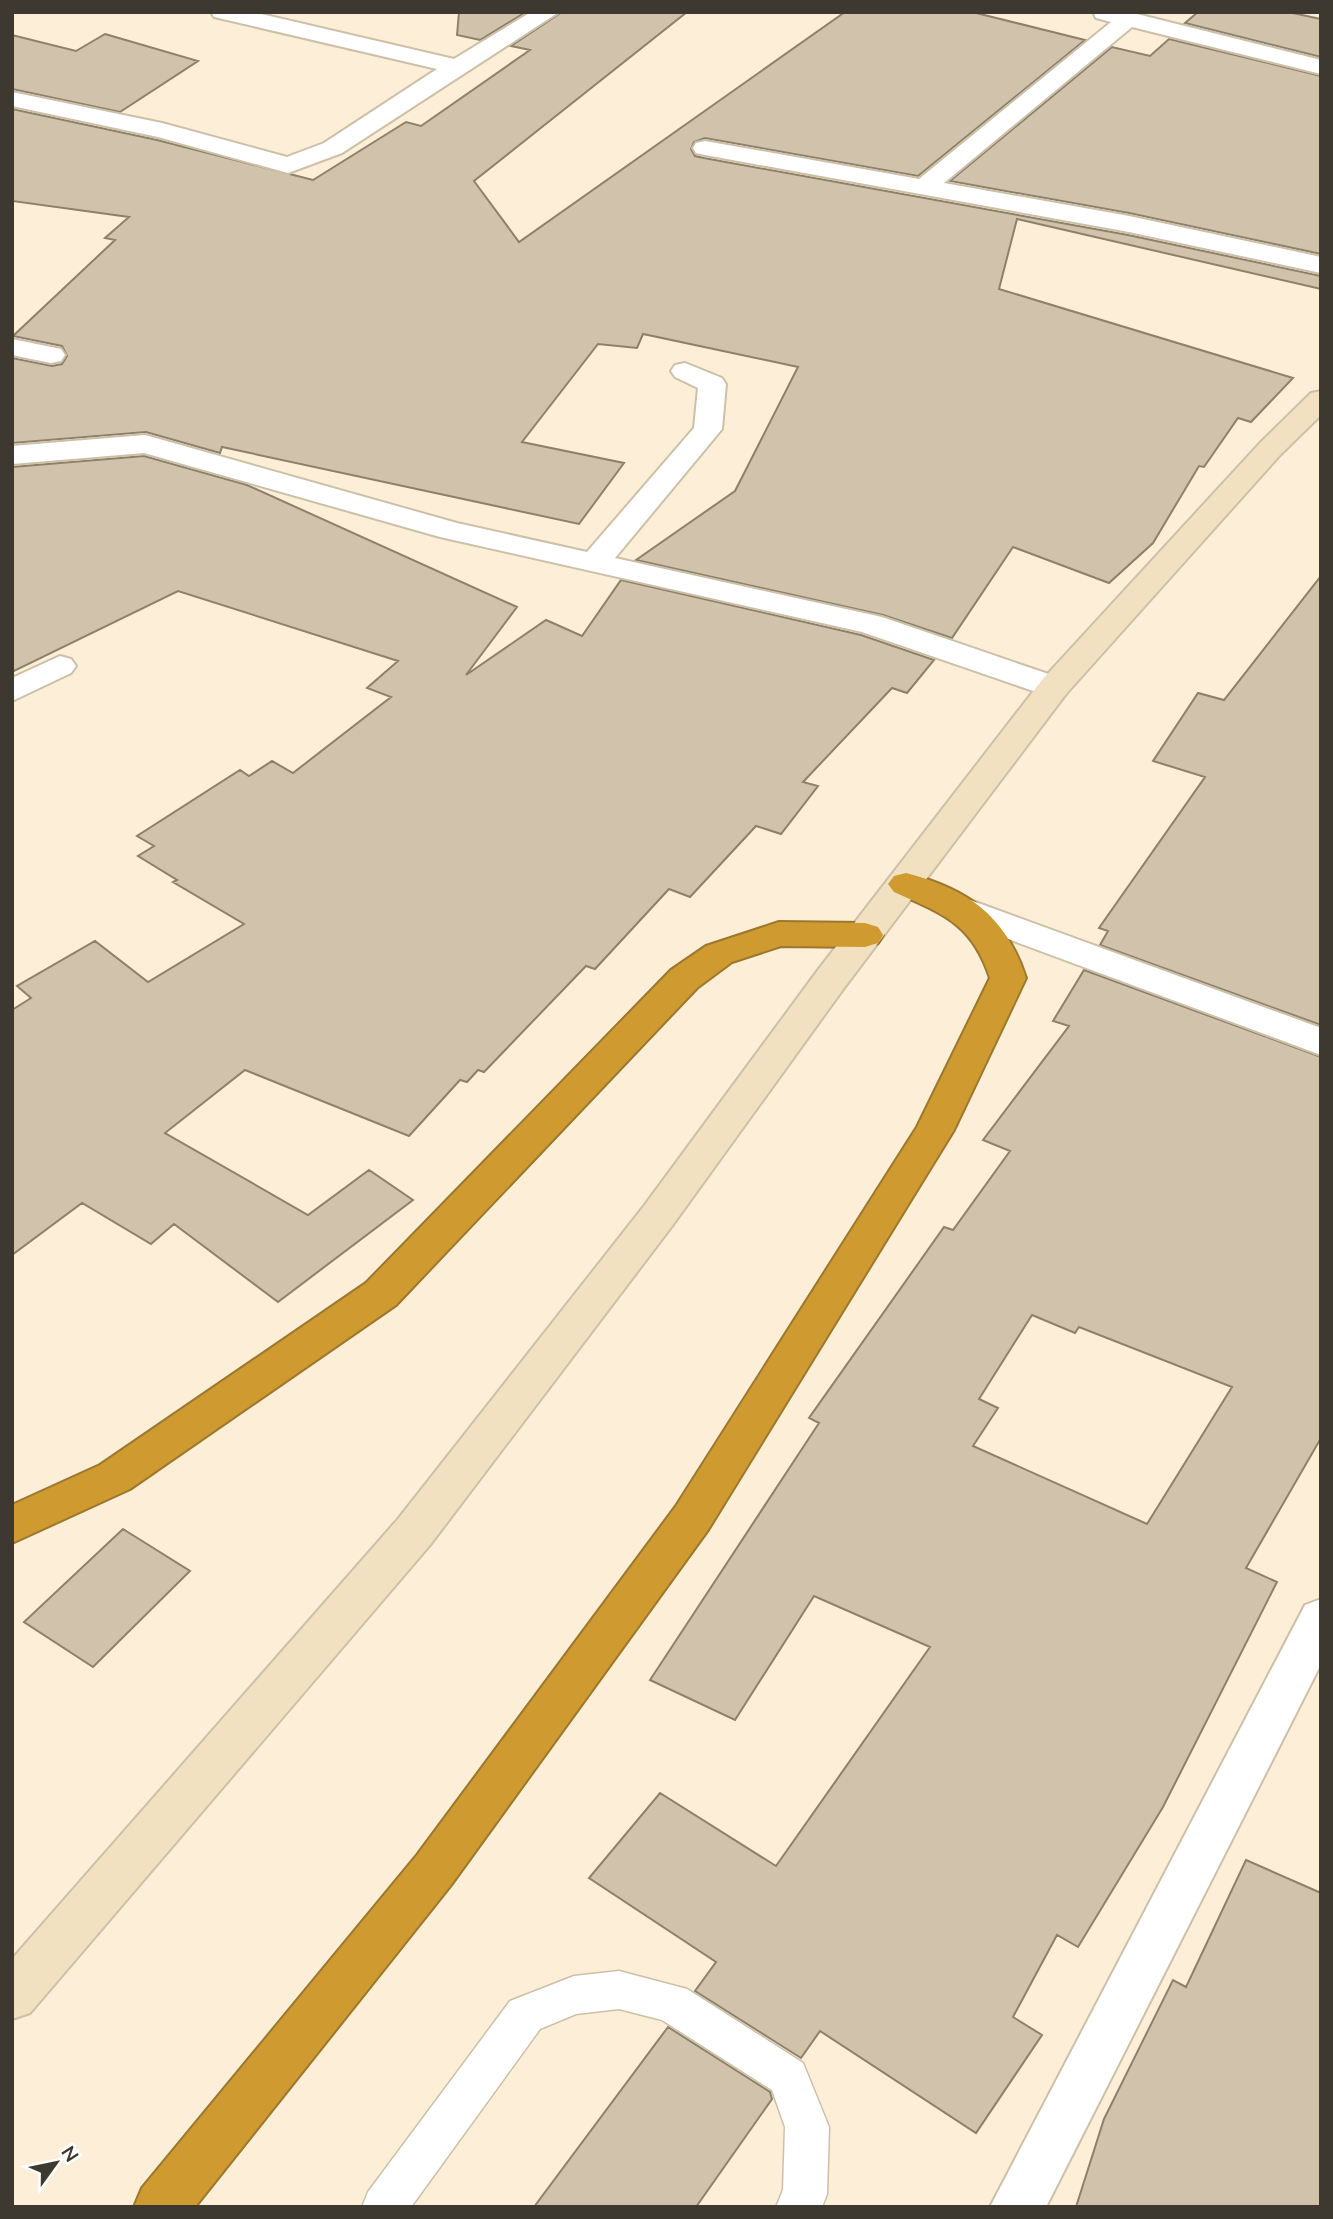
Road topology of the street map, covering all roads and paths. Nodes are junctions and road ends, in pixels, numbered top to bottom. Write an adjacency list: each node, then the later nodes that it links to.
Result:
1 (222, 12): 5 (street)
2 (548, 12): 5 (street)
3 (1102, 12): 4 (street)
4 (1128, 19): 6 (street); 9 (street)
5 (458, 67): 7 (street)
6 (1321, 67)
7 (12, 99)
8 (705, 148): 9 (street)
9 (922, 189): 10 (street)
10 (1321, 265)
11 (12, 347): 12 (street)
12 (51, 355)
13 (685, 371): 16 (street)
14 (1321, 399): 18 (main road)
15 (12, 455): 16 (street)
16 (595, 562): 18 (street)
17 (60, 666): 19 (street)
18 (1054, 687): 20 (main road)
19 (12, 691)
20 (906, 884): 21 (highway); 22 (main road)
21 (970, 912): 23 (street); 27 (highway)
22 (865, 935): 24 (highway); 26 (main road)
23 (1321, 1042)
24 (12, 1525)
25 (1320, 1622): 30 (street)
26 (12, 1996)
27 (161, 2207)
28 (384, 2207): 29 (lane)
29 (798, 2207)
30 (1017, 2207)

